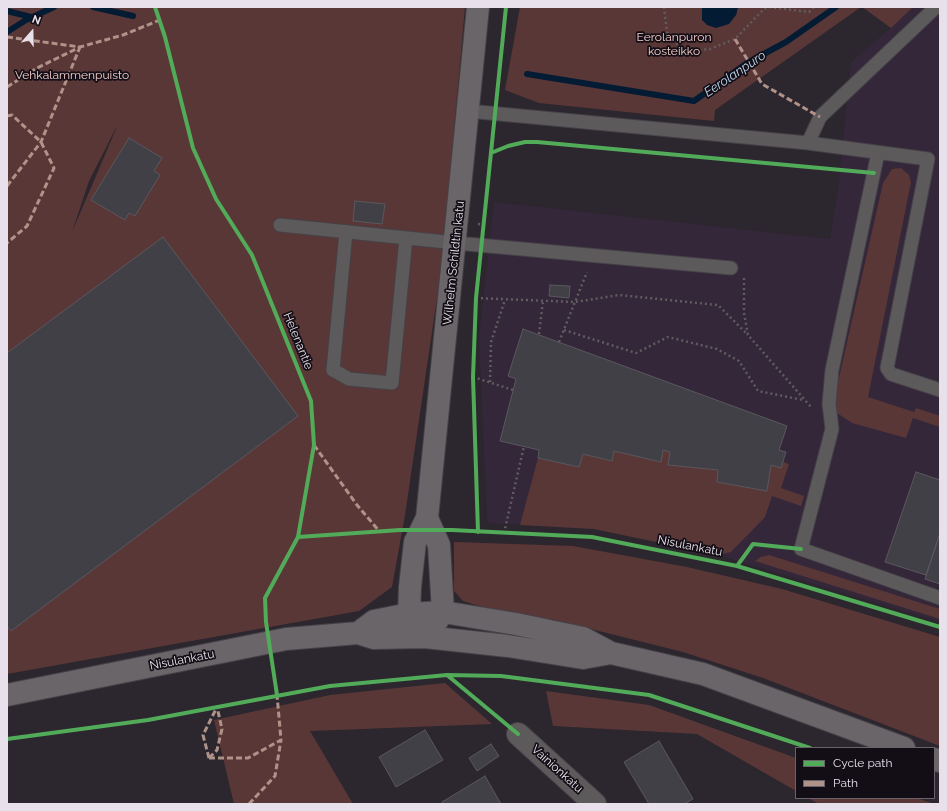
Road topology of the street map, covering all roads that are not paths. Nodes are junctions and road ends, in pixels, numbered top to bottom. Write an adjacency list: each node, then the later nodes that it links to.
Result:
1 (478, 7): 3 (main road, Wilhelm Schildtin katu)
2 (936, 7): 4 (lane)
3 (468, 111): 4 (lane); 9 (main road, Wilhelm Schildtin katu)
4 (808, 143): 5 (lane)
5 (878, 153): 11 (lane); 13 (lane)
6 (280, 225): 7 (lane)
7 (346, 232): 8 (lane); 8 (lane)
8 (406, 238): 9 (lane)
9 (456, 244): 10 (lane); 12 (main road, Wilhelm Schildtin katu)
10 (731, 268)
11 (940, 390)
12 (427, 518): 14 (main road); 15 (main road, Wilhelm Schildtin katu)
13 (940, 598)
14 (443, 612): 15 (main road, Nisulankatu); 17 (main road); 18 (main road, Nisulankatu)
15 (409, 614): 16 (main road, Nisulankatu); 17 (main road)
16 (358, 632): 17 (main road, Nisulankatu); 19 (main road, Nisulankatu)
17 (425, 637): 18 (main road, Nisulankatu)
18 (611, 653): 21 (main road, Nisulankatu)
19 (7, 695)
20 (518, 734): 22 (street, Vainionkatu)
21 (901, 747)
22 (595, 804)

